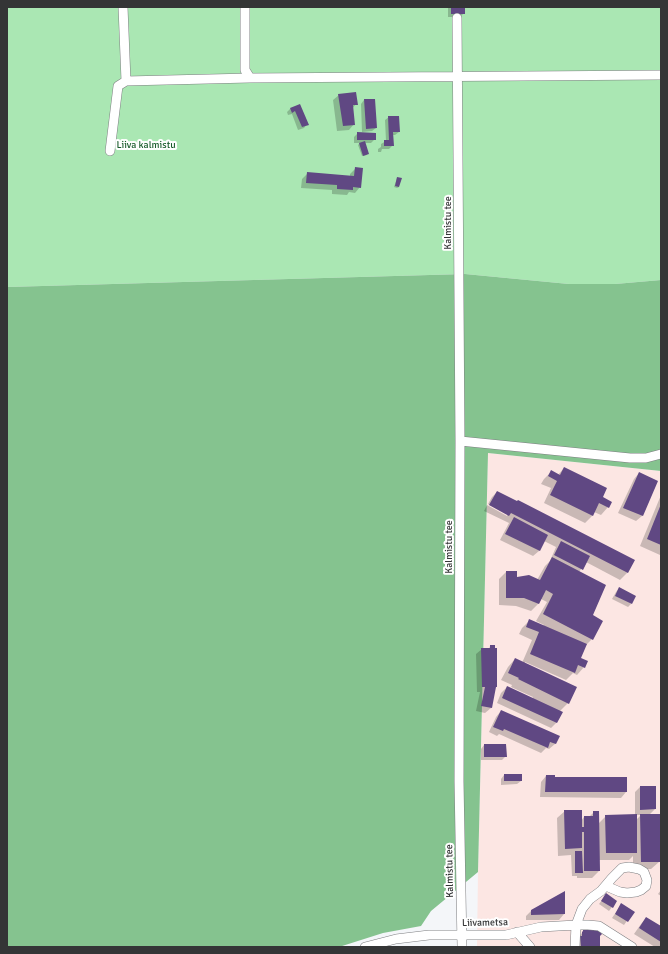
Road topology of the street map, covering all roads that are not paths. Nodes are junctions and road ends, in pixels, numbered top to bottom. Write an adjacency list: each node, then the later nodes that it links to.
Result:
1 (123, 7): 7 (street)
2 (245, 7): 6 (street)
3 (457, 18): 5 (street, Kalmistu tee)
4 (661, 75): 5 (street)
5 (458, 77): 6 (street); 9 (street, Kalmistu tee)
6 (250, 78): 7 (street)
7 (126, 81): 8 (street)
8 (110, 151)
9 (460, 441): 10 (street); 14 (street, Kalmistu tee)
10 (661, 454)
11 (606, 886): 12 (street)
12 (576, 925): 13 (street, Liivametsa); 18 (street); 19 (street, Liivametsa)
13 (517, 932): 14 (street, Liivametsa); 17 (street)
14 (462, 934): 15 (street, Liivametsa); 16 (street, Kalmistu tee)
15 (365, 947)
16 (462, 947)
17 (530, 947)
18 (575, 947)
19 (632, 947)

